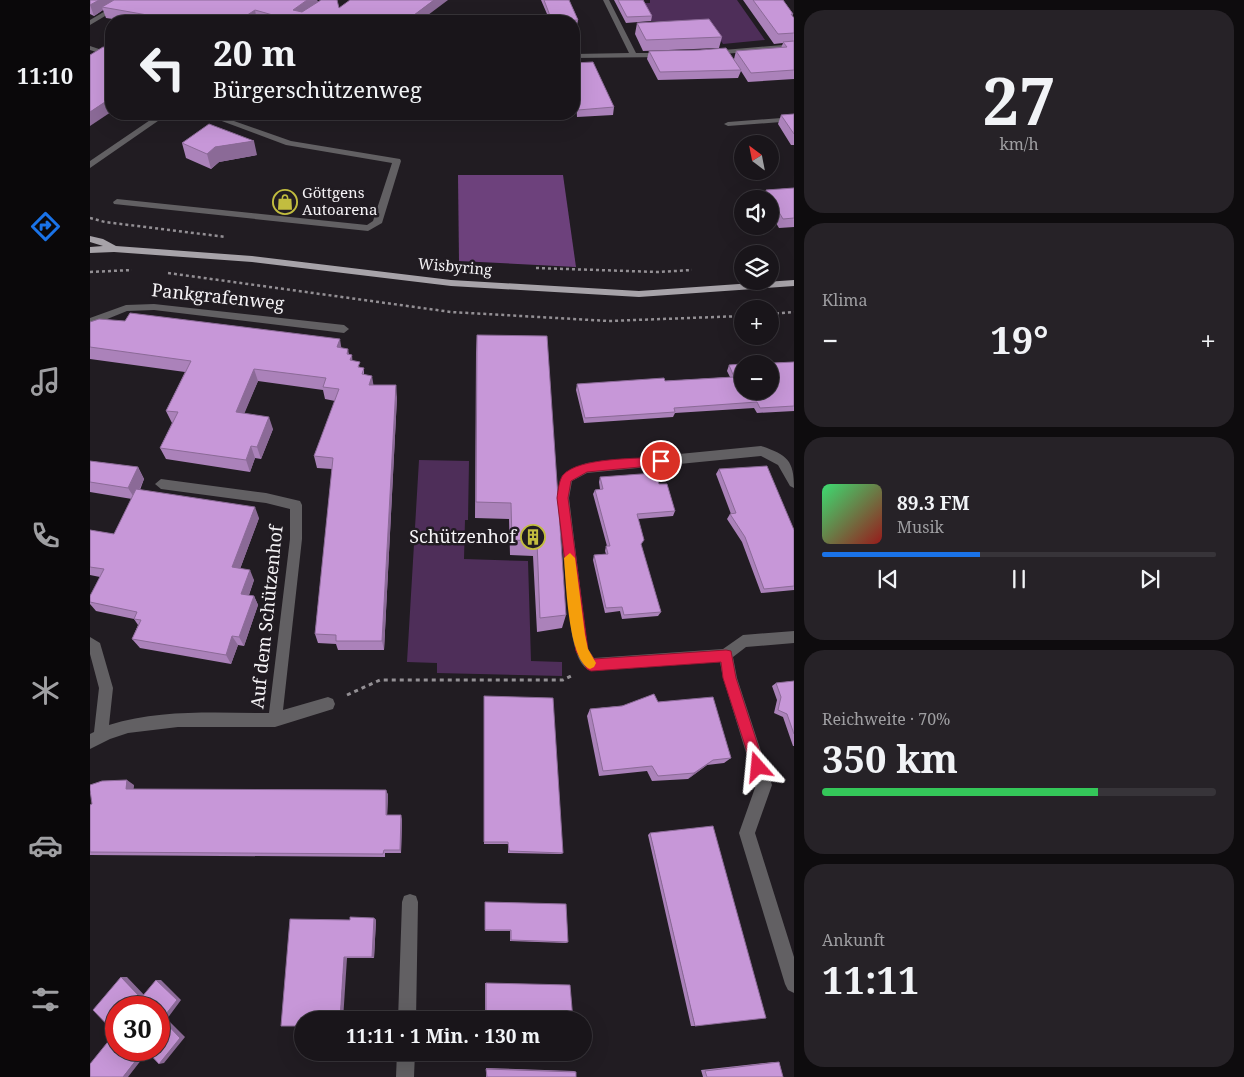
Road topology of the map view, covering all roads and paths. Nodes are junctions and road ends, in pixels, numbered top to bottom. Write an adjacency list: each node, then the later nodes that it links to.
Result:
1 (129, 0): 3 (street)
2 (606, 0): 10 (street)
3 (90, 23)
4 (794, 46): 7 (street)
5 (90, 48): 6 (street)
6 (105, 53)
7 (698, 54)
8 (671, 55): 10 (street)
9 (580, 56): 10 (street)
10 (634, 56)
11 (794, 118): 14 (street)
12 (155, 120): 15 (street)
13 (224, 120): 17 (street)
14 (728, 124)
15 (93, 164): 16 (street)
16 (90, 171)
17 (117, 202)
18 (90, 218): 19 (path)
19 (230, 238)
20 (90, 239): 21 (main road, Wisbyring)
21 (114, 249): 22 (main road); 28 (main road, Wisbyring)
22 (90, 252)
23 (531, 268): 25 (path)
24 (136, 270): 26 (path)
25 (696, 270)
26 (90, 272)
27 (165, 272): 31 (path)
28 (794, 283)
29 (794, 312): 30 (path)
30 (779, 313)
31 (734, 316)
32 (90, 322): 33 (street, Pankgrafenweg)
33 (344, 329)
34 (794, 483): 39 (street)
35 (160, 484): 41 (street, Auf dem Schützenhof)
36 (794, 636): 38 (street)
37 (90, 643): 42 (street)
38 (726, 656): 39 (street); 44 (street)
39 (591, 665): 40 (path)
40 (328, 704): 41 (street, Auf dem Schützenhof)
41 (275, 720): 42 (street, Auf dem Schützenhof)
42 (96, 737)
43 (410, 902): 45 (street)
44 (794, 984)
45 (407, 1011)
46 (406, 1061): 47 (street)
47 (406, 1077)

